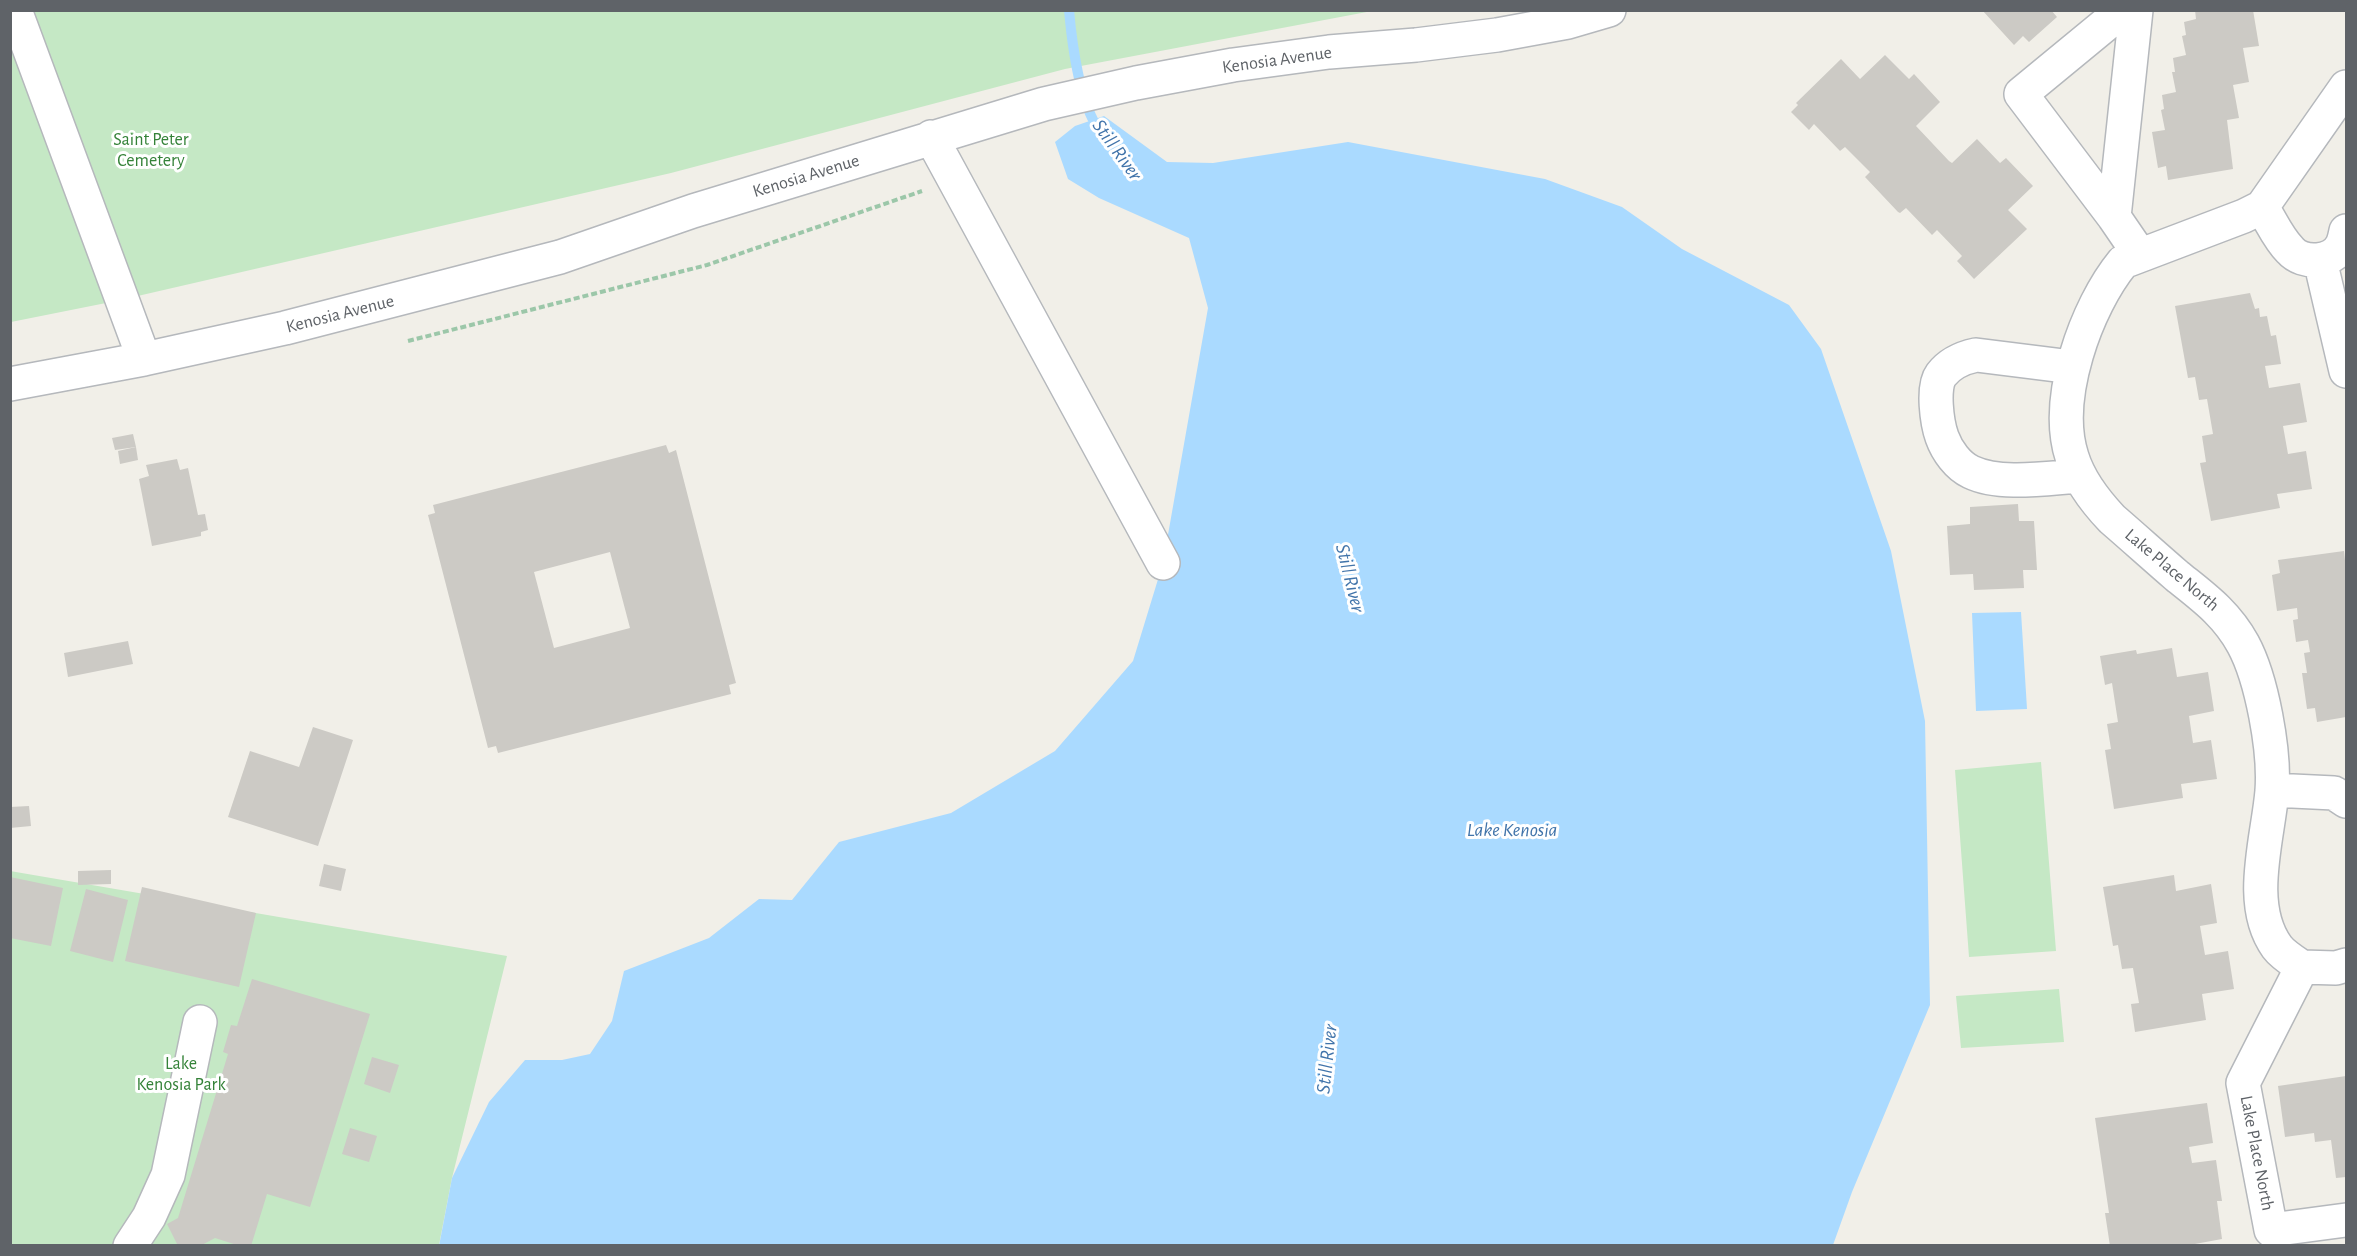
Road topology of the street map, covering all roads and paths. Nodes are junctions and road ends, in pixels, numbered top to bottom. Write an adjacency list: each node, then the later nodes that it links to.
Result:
1 (15, 10): 14 (street)
2 (1609, 10): 6 (street, Kenosia Avenue)
3 (2122, 10): 9 (street)
4 (2136, 10): 9 (street)
5 (2344, 103): 8 (street)
6 (931, 137): 7 (street); 14 (street, Kenosia Avenue)
7 (954, 180): 13 (path); 19 (street)
8 (2262, 207): 11 (street, Lake Place North); 12 (street)
9 (2114, 217): 11 (street)
10 (2346, 231): 12 (street)
11 (2140, 255): 15 (street, Lake Place North)
12 (2320, 260): 16 (street)
13 (408, 341)
14 (144, 359): 17 (street, Kenosia Avenue)
15 (2072, 367): 18 (street, Lake Place North); 18 (street)
16 (2346, 371)
17 (10, 384)
18 (2080, 476): 20 (street, Lake Place North)
19 (1163, 563)
20 (2272, 790): 21 (street); 23 (street, Lake Place North)
21 (2346, 801)
22 (2346, 965): 23 (street)
23 (2302, 967): 25 (street, Lake Place North)
24 (200, 1022): 26 (street)
25 (2346, 1220)
26 (130, 1245)

